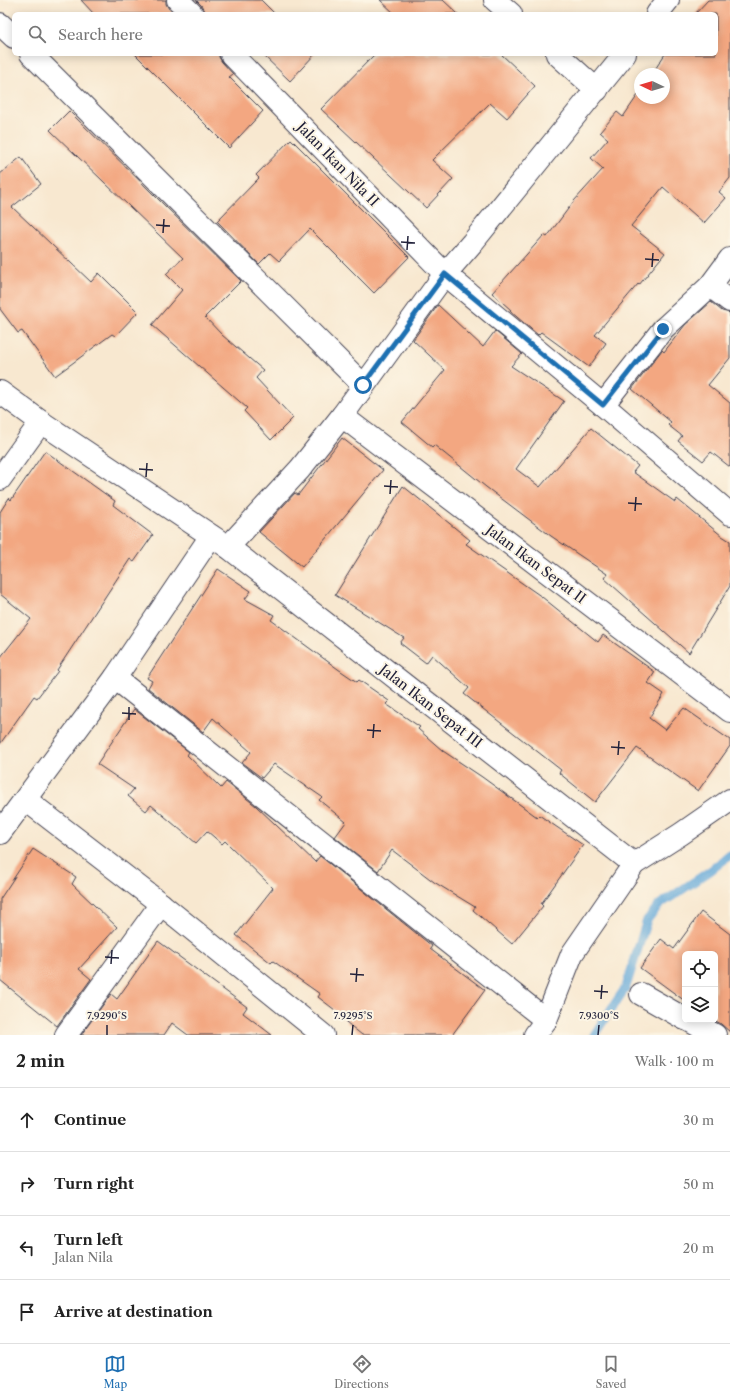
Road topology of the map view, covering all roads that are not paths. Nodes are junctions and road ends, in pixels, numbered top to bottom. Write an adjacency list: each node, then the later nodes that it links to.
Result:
1 (178, 0): 4 (street)
2 (495, 0): 5 (street)
3 (668, 0): 6 (street)
4 (190, 12)
5 (509, 12)
6 (659, 12)
7 (0, 24): 8 (street)
8 (12, 36)
9 (33, 56): 18 (street)
10 (233, 56): 15 (street, Jalan Ikan Nila II)
11 (559, 56): 13 (street)
12 (623, 56): 13 (street)
13 (596, 90): 15 (street)
14 (730, 259): 16 (street)
15 (445, 274): 18 (street); 20 (street, Jalan Ikan Nila II)
16 (710, 286): 17 (street); 20 (street)
17 (730, 301)
18 (363, 385): 21 (street)
19 (0, 392): 22 (street, Jalan Ikan Sepat III)
20 (603, 405): 24 (street, Jalan Ikan Nila II)
21 (342, 416): 25 (street); 27 (street, Jalan Ikan Sepat II)
22 (41, 422): 23 (street); 25 (street, Jalan Ikan Sepat III)
23 (0, 479)
24 (730, 514)
25 (219, 542): 26 (street); 31 (street, Jalan Ikan Sepat III)
26 (115, 678): 28 (street); 36 (street)
27 (730, 711)
28 (26, 800): 30 (street); 32 (street)
29 (730, 800): 31 (street)
30 (0, 834)
31 (634, 864): 36 (street)
32 (161, 904): 37 (street); 38 (street)
33 (641, 994): 34 (street)
34 (682, 1017)
35 (693, 1023): 39 (street)
36 (541, 1028)
37 (66, 1035)
38 (323, 1035)
39 (715, 1035)

